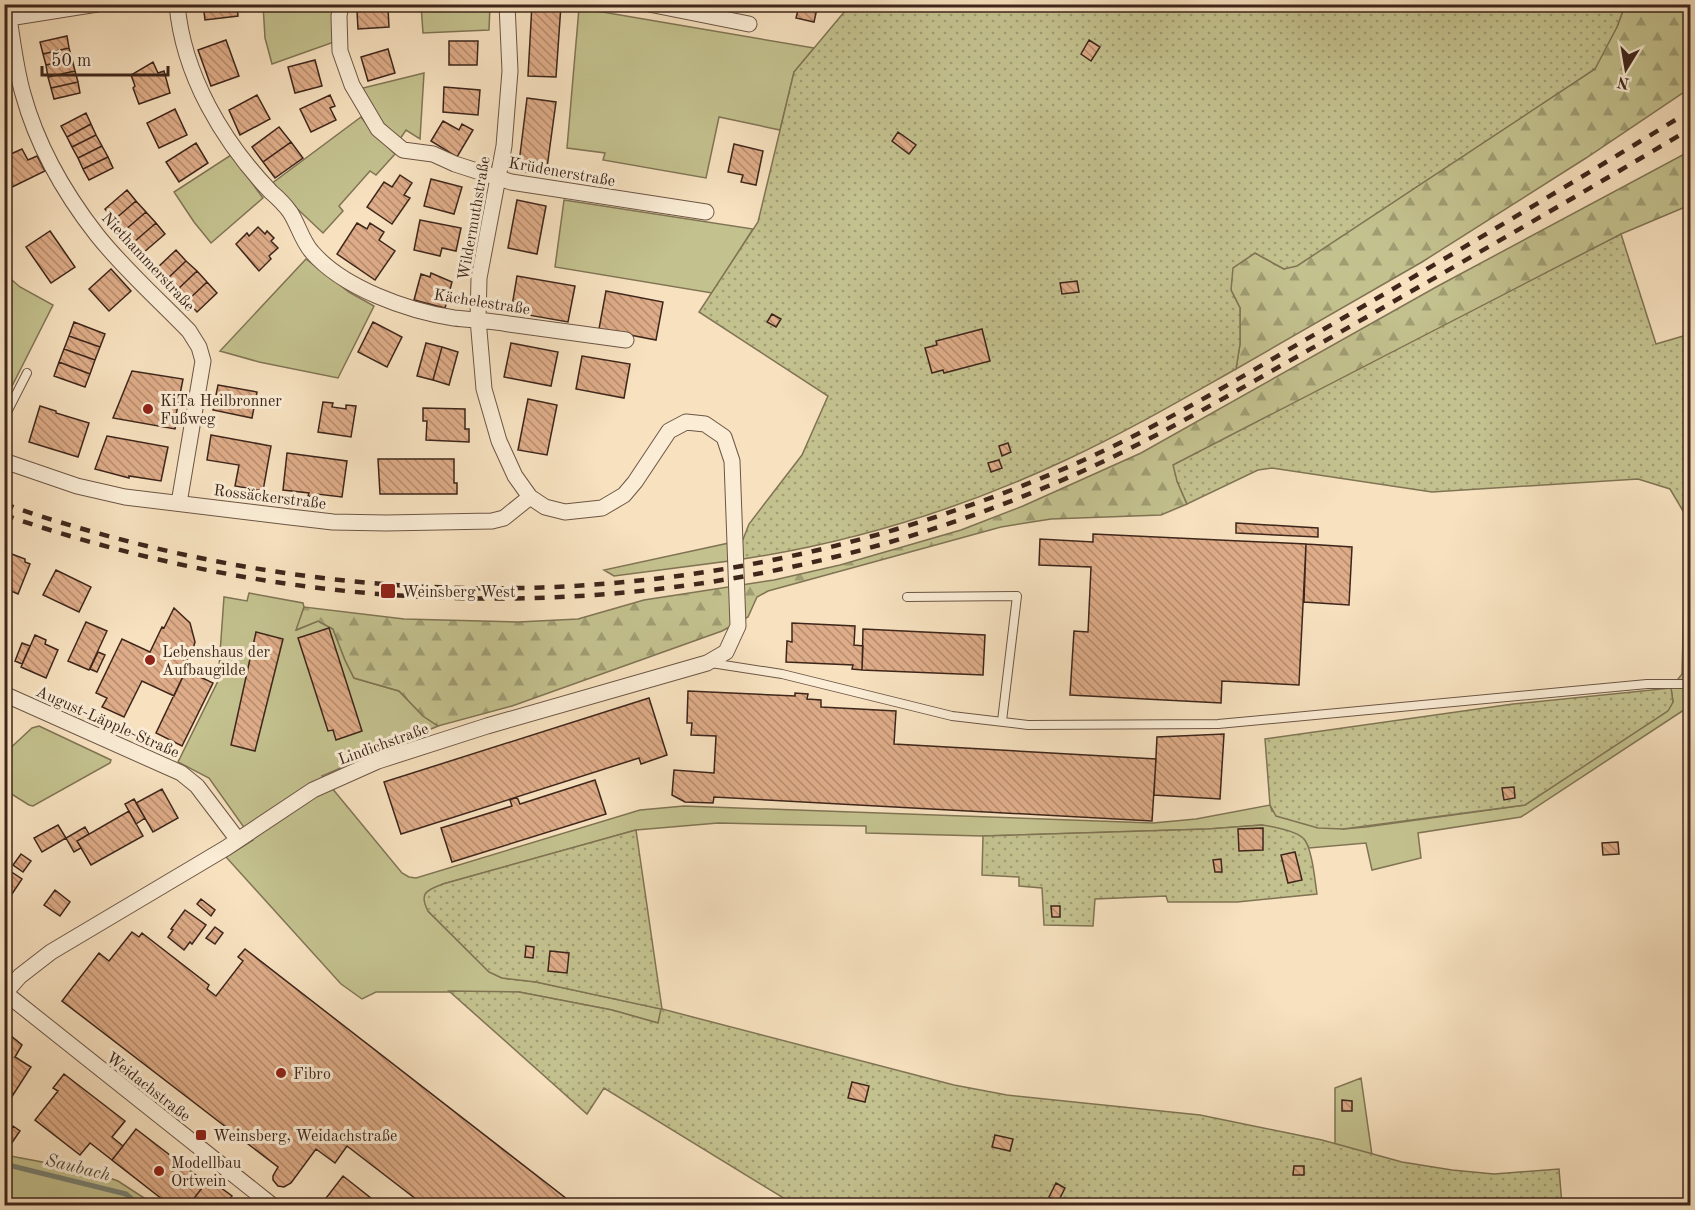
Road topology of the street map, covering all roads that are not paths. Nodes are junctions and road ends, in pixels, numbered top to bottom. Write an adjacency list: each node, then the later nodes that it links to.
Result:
1 (97, 4): 6 (street)
2 (177, 4): 10 (street, Kächelestraße)
3 (341, 4): 8 (street, Krüdenerstraße)
4 (507, 4): 8 (street, Wildermuthstraße)
5 (649, 4): 7 (street)
6 (7, 11): 16 (street, Niethammerstraße)
7 (749, 24)
8 (498, 178): 9 (street, Krüdenerstraße); 10 (street, Wildermuthstraße)
9 (705, 212)
10 (478, 319): 11 (street, Kächelestraße); 15 (street, Wildermuthstraße)
11 (626, 340)
12 (27, 373): 13 (lane)
13 (4, 418)
14 (4, 461): 16 (street, Rossäckerstraße)
15 (530, 496): 16 (street, Rossäckerstraße); 17 (street, Wildermuthstraße)
16 (179, 503)
17 (736, 557): 19 (street, Lindichstraße)
18 (907, 597): 22 (lane)
19 (707, 663): 22 (lane); 23 (street, Lindichstraße)
20 (1690, 684): 22 (lane)
21 (4, 694): 23 (street, August-Läpple-Straße)
22 (1002, 721)
23 (238, 840): 24 (street, Lindichstraße)
24 (5, 992): 25 (street, Weidachstraße)
25 (273, 1206)

